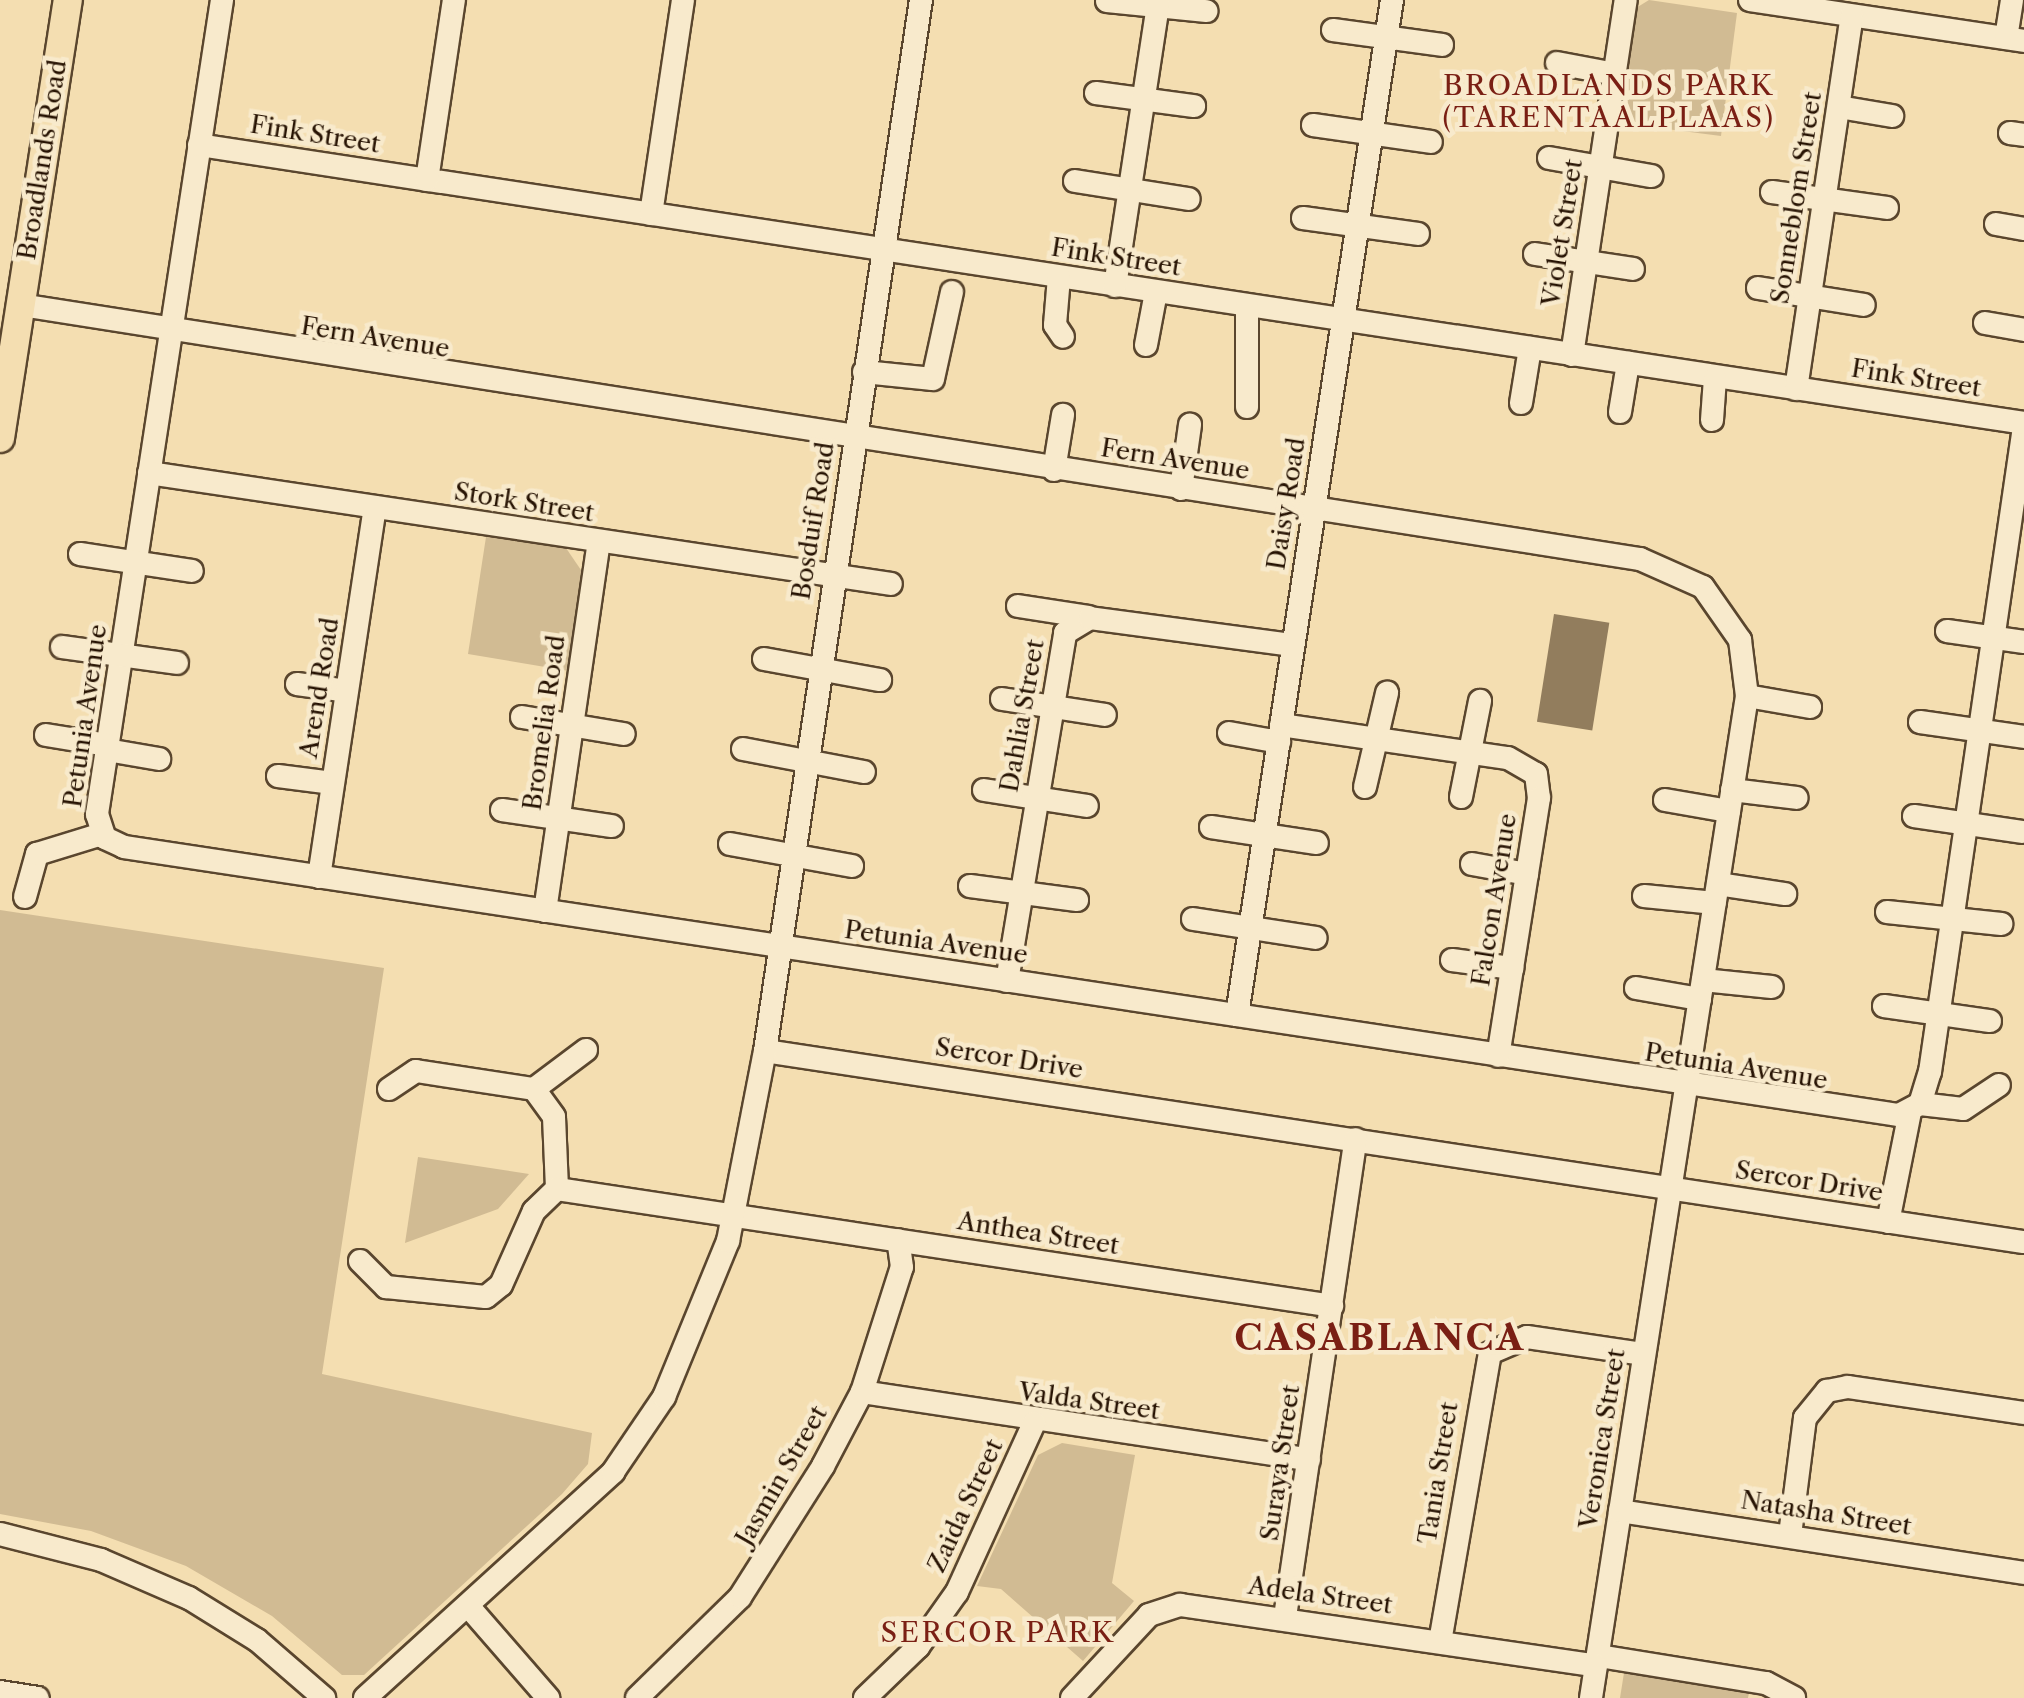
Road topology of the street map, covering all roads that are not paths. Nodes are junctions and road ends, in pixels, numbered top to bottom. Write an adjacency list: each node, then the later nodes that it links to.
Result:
1 (68, 0): 57 (main road, Broadlands Road)
2 (222, 0): 31 (street, Petunia Avenue)
3 (454, 0): 35 (street)
4 (683, 0): 42 (street)
5 (921, 0): 48 (street, Bosduif Road)
6 (1392, 0): 18 (street, Daisy Road)
7 (1626, 0): 22 (street, Violet Street)
8 (1750, 0): 13 (street)
9 (1916, 0): 16 (street)
10 (2012, 0): 19 (street)
11 (1108, 1): 12 (street)
12 (1159, 2): 14 (street); 24 (street)
13 (1818, 5): 15 (street)
14 (1206, 11)
15 (1852, 16): 16 (street); 26 (street, Sonneblom Street)
16 (1912, 24): 19 (street)
17 (1332, 30): 18 (street)
18 (1386, 37): 20 (street); 29 (street, Daisy Road)
19 (2015, 40)
20 (1442, 45)
21 (1557, 63): 22 (street)
22 (1615, 74): 33 (street, Violet Street)
23 (1096, 93): 24 (street)
24 (1144, 98): 25 (street); 37 (street)
25 (1194, 106)
26 (1838, 108): 27 (street); 40 (street, Sonneblom Street)
27 (1892, 116)
28 (1313, 125): 29 (street)
29 (1372, 131): 30 (street); 45 (street, Daisy Road)
30 (1431, 142)
31 (199, 145): 35 (street, Fink Street); 64 (street, Petunia Avenue)
32 (1549, 158): 33 (street)
33 (1601, 167): 34 (street); 50 (street, Violet Street)
34 (1651, 176)
35 (427, 180): 42 (street, Fink Street)
36 (1075, 180): 37 (street)
37 (1130, 191): 39 (street); 53 (street)
38 (1772, 192): 40 (street)
39 (1188, 199)
40 (1824, 199): 41 (street); 58 (street, Sonneblom Street)
41 (1887, 208)
42 (651, 214): 48 (street, Fink Street)
43 (1303, 218): 45 (street)
44 (1996, 224): 46 (street)
45 (1358, 226): 47 (street); 61 (street, Daisy Road)
46 (2024, 229)
47 (1418, 234)
48 (883, 250): 52 (street, Fink Street); 70 (street, Bosduif Road)
49 (1535, 254): 50 (street)
50 (1586, 262): 51 (street); 68 (street, Violet Street)
51 (1633, 269)
52 (1059, 277): 53 (street, Fink Street); 65 (street)
53 (1115, 286): 56 (street, Fink Street)
54 (1758, 288): 58 (street)
55 (952, 292): 70 (street)
56 (1156, 292): 60 (street, Fink Street); 66 (street)
57 (15, 293): 64 (street, Fern Avenue); 80 (main road, Broadlands Road)
58 (1810, 295): 59 (street); 72 (street, Sonneblom Street)
59 (1864, 304)
60 (1247, 306): 61 (street, Fink Street); 74 (street)
61 (1344, 320): 67 (street, Fink Street); 86 (street, Daisy Road)
62 (1985, 323): 63 (street)
63 (2024, 330)
64 (170, 334): 81 (street, Fern Avenue); 83 (street, Petunia Avenue)
65 (1063, 337)
66 (1146, 345)
67 (1530, 348): 68 (street, Fink Street); 73 (street)
68 (1572, 355): 69 (street, Fink Street)
69 (1628, 363): 71 (street, Fink Street); 75 (street)
70 (864, 372): 81 (street, Bosduif Road)
71 (1715, 378): 72 (street, Fink Street); 77 (street)
72 (1796, 389): 79 (street, Fink Street)
73 (1522, 403)
74 (1247, 408)
75 (1620, 412)
76 (1063, 415): 82 (street)
77 (1712, 420)
78 (1190, 425): 84 (street)
79 (2024, 425): 87 (street)
80 (0, 438)
81 (854, 439): 82 (street, Fern Avenue); 92 (street, Bosduif Road)
82 (1054, 470): 84 (street, Fern Avenue)
83 (149, 473): 85 (street, Stork Street); 90 (street, Petunia Avenue)
84 (1180, 489): 86 (street, Fern Avenue)
85 (375, 508): 88 (street, Stork Street); 107 (street, Arend Road)
86 (1314, 510): 99 (street, Daisy Road); 109 (street, Fern Avenue)
87 (2016, 542): 97 (street)
88 (599, 543): 92 (street, Stork Street); 117 (street, Bromelia Road)
89 (80, 554): 90 (street)
90 (136, 562): 91 (street); 101 (street, Petunia Avenue)
91 (192, 571)
92 (833, 577): 93 (street, Stork Street); 104 (street, Bosduif Road)
93 (891, 584)
94 (1018, 606): 95 (street)
95 (1090, 618): 99 (street); 113 (street, Dahlia Street)
96 (1946, 631): 97 (street)
97 (1993, 638): 98 (street); 118 (street)
98 (2024, 642)
99 (1294, 645): 121 (street, Daisy Road)
100 (62, 647): 101 (street)
101 (121, 655): 103 (street); 125 (street, Petunia Avenue)
102 (764, 659): 104 (street)
103 (178, 663)
104 (819, 669): 105 (street); 129 (street, Bosduif Road)
105 (880, 680)
106 (297, 684): 107 (street)
107 (347, 690): 132 (street, Arend Road)
108 (1387, 693): 124 (street)
109 (1747, 696): 112 (street); 139 (street, Fern Avenue)
110 (1002, 699): 113 (street)
111 (1480, 701): 127 (street)
112 (1810, 707)
113 (1051, 708): 114 (street); 137 (street, Dahlia Street)
114 (1105, 715)
115 (522, 717): 117 (street)
116 (1920, 722): 118 (street)
117 (572, 726): 120 (street); 143 (street, Bromelia Road)
118 (1980, 731): 123 (street); 144 (street)
119 (1229, 733): 121 (street, Falcon Avenue)
120 (624, 734)
121 (1280, 734): 124 (street, Falcon Avenue); 149 (street, Daisy Road)
122 (46, 735): 125 (street)
123 (2024, 737)
124 (1377, 739): 127 (street, Falcon Avenue); 133 (street)
125 (107, 747): 128 (street); 148 (street, Petunia Avenue)
126 (744, 750): 129 (street)
127 (1472, 753): 135 (street); 155 (street, Falcon Avenue)
128 (159, 759)
129 (805, 762): 130 (street); 152 (street, Bosduif Road)
130 (864, 772)
131 (278, 776): 132 (street)
132 (333, 783): 156 (street, Arend Road)
133 (1365, 787)
134 (984, 790): 137 (street)
135 (1461, 797)
136 (1798, 798): 139 (street)
137 (1036, 800): 140 (street); 158 (street, Dahlia Street)
138 (1664, 800): 139 (street)
139 (1731, 801): 159 (street, Fern Avenue)
140 (1086, 806)
141 (502, 810): 143 (street)
142 (1914, 816): 144 (street)
143 (559, 818): 145 (street); 164 (street, Bromelia Road)
144 (1966, 824): 147 (street); 166 (street)
145 (612, 826)
146 (1211, 828): 149 (street)
147 (2022, 832)
148 (102, 834): 156 (street, Petunia Avenue); 161 (street)
149 (1264, 835): 150 (street); 169 (street, Daisy Road)
150 (1317, 843)
151 (730, 844): 152 (street)
152 (791, 857): 154 (street); 171 (street, Bosduif Road)
153 (1472, 864): 155 (street)
154 (852, 866)
155 (1527, 874): 173 (street, Falcon Avenue)
156 (319, 877): 164 (street, Petunia Avenue)
157 (970, 886): 158 (street)
158 (1021, 892): 163 (street); 174 (street, Dahlia Street)
159 (1716, 893): 160 (street); 162 (street); 177 (street, Fern Avenue)
160 (1786, 894)
161 (24, 896)
162 (1644, 896)
163 (1077, 900)
164 (545, 911): 171 (street, Petunia Avenue)
165 (1887, 912): 166 (street)
166 (1952, 919): 168 (street); 179 (street)
167 (1193, 920): 169 (street)
168 (2001, 924)
169 (1250, 929): 170 (street); 180 (street, Daisy Road)
170 (1316, 938)
171 (777, 947): 174 (street, Petunia Avenue); 183 (street, Bosduif Road)
172 (1452, 960): 173 (street)
173 (1512, 968): 184 (street, Falcon Avenue)
174 (1007, 981): 180 (street, Petunia Avenue)
175 (1772, 987): 177 (street)
176 (1636, 988): 177 (street)
177 (1701, 990): 186 (street, Fern Avenue)
178 (1884, 1006): 179 (street)
179 (1938, 1014): 181 (street); 189 (street)
180 (1238, 1016): 184 (street, Petunia Avenue)
181 (1990, 1021)
182 (586, 1050): 187 (street)
183 (765, 1050): 190 (street, Sercor Drive); 193 (street)
184 (1498, 1056): 186 (street, Petunia Avenue)
185 (1999, 1086): 189 (street, Petunia Avenue)
186 (1686, 1088): 189 (street, Petunia Avenue); 191 (street, Fern Avenue)
187 (534, 1089): 188 (street); 192 (street)
188 (389, 1090)
189 (1915, 1108): 194 (street)
190 (1356, 1139): 191 (street, Sercor Drive); 198 (street, Suraya Street)
191 (1670, 1188): 194 (street, Sercor Drive); 199 (street, Veronica Street)
192 (557, 1189): 193 (street, Anthea Street); 197 (street)
193 (736, 1216): 195 (street, Anthea Street); 208 (street)
194 (1888, 1222): 196 (street, Sercor Drive)
195 (898, 1240): 198 (street, Anthea Street); 200 (street, Jasmin Street)
196 (2024, 1242)
197 (360, 1261)
198 (1332, 1306): 203 (street, Suraya Street)
199 (1644, 1354): 204 (street, Veronica Street); 210 (street, Tania Street)
200 (862, 1392): 202 (street, Valda Street); 217 (street, Jasmin Street)
201 (2024, 1413): 206 (street)
202 (1034, 1423): 203 (street, Valda Street); 218 (street, Zaida Street)
203 (1309, 1460): 209 (street, Suraya Street)
204 (1620, 1511): 206 (street, Natasha Street); 211 (street, Veronica Street)
205 (0, 1534): 214 (street)
206 (1790, 1536): 207 (street, Natasha Street)
207 (2024, 1573)
208 (469, 1607): 215 (street); 216 (street)
209 (1285, 1617): 210 (street, Adela Street); 219 (street, Adela Street)
210 (1440, 1642): 211 (street, Adela Street)
211 (1597, 1661): 220 (street, Veronica Street); 221 (street, Adela Street)
212 (0, 1692): 213 (street)
213 (38, 1698)
214 (324, 1698)
215 (365, 1698)
216 (548, 1698)
217 (637, 1698)
218 (866, 1698)
219 (1072, 1698)
220 (1591, 1698)
221 (1794, 1698)

